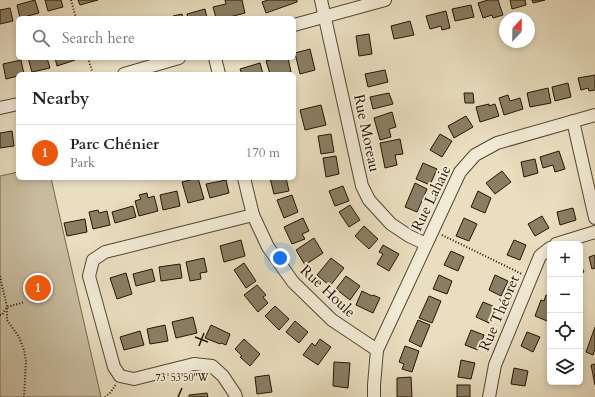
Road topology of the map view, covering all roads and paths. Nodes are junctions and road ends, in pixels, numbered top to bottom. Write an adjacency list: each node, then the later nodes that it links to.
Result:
1 (71, 0): 4 (path)
2 (321, 0): 5 (street, Rue Moreau)
3 (385, 0): 5 (street)
4 (75, 16)
5 (325, 17): 6 (street); 23 (street, Rue Moreau)
6 (296, 25)
7 (88, 60): 10 (path)
8 (172, 60): 11 (street)
9 (215, 60): 12 (street)
10 (92, 72)
11 (131, 72)
12 (218, 72)
13 (16, 104): 14 (street)
14 (0, 108)
15 (595, 115): 16 (street, Rue Lahaie)
16 (573, 121): 19 (street); 20 (street, Rue Lahaie)
17 (244, 180): 18 (street, Rue Houle)
18 (253, 215): 30 (street, Rue Houle); 31 (street)
19 (595, 218)
20 (433, 230): 23 (street, Rue Lahaie); 26 (path)
21 (595, 232): 22 (street)
22 (566, 241)
23 (426, 244): 30 (street, Rue Lahaie)
24 (547, 250): 26 (street, Rue Théoret)
25 (0, 276): 28 (path)
26 (531, 278): 36 (street, Rue Théoret)
27 (26, 302): 28 (path)
28 (7, 307): 29 (path); 32 (path)
29 (0, 315)
30 (377, 350): 35 (street)
31 (120, 376): 33 (path); 34 (street)
32 (24, 397)
33 (105, 397)
34 (236, 397)
35 (374, 397)
36 (489, 397)

